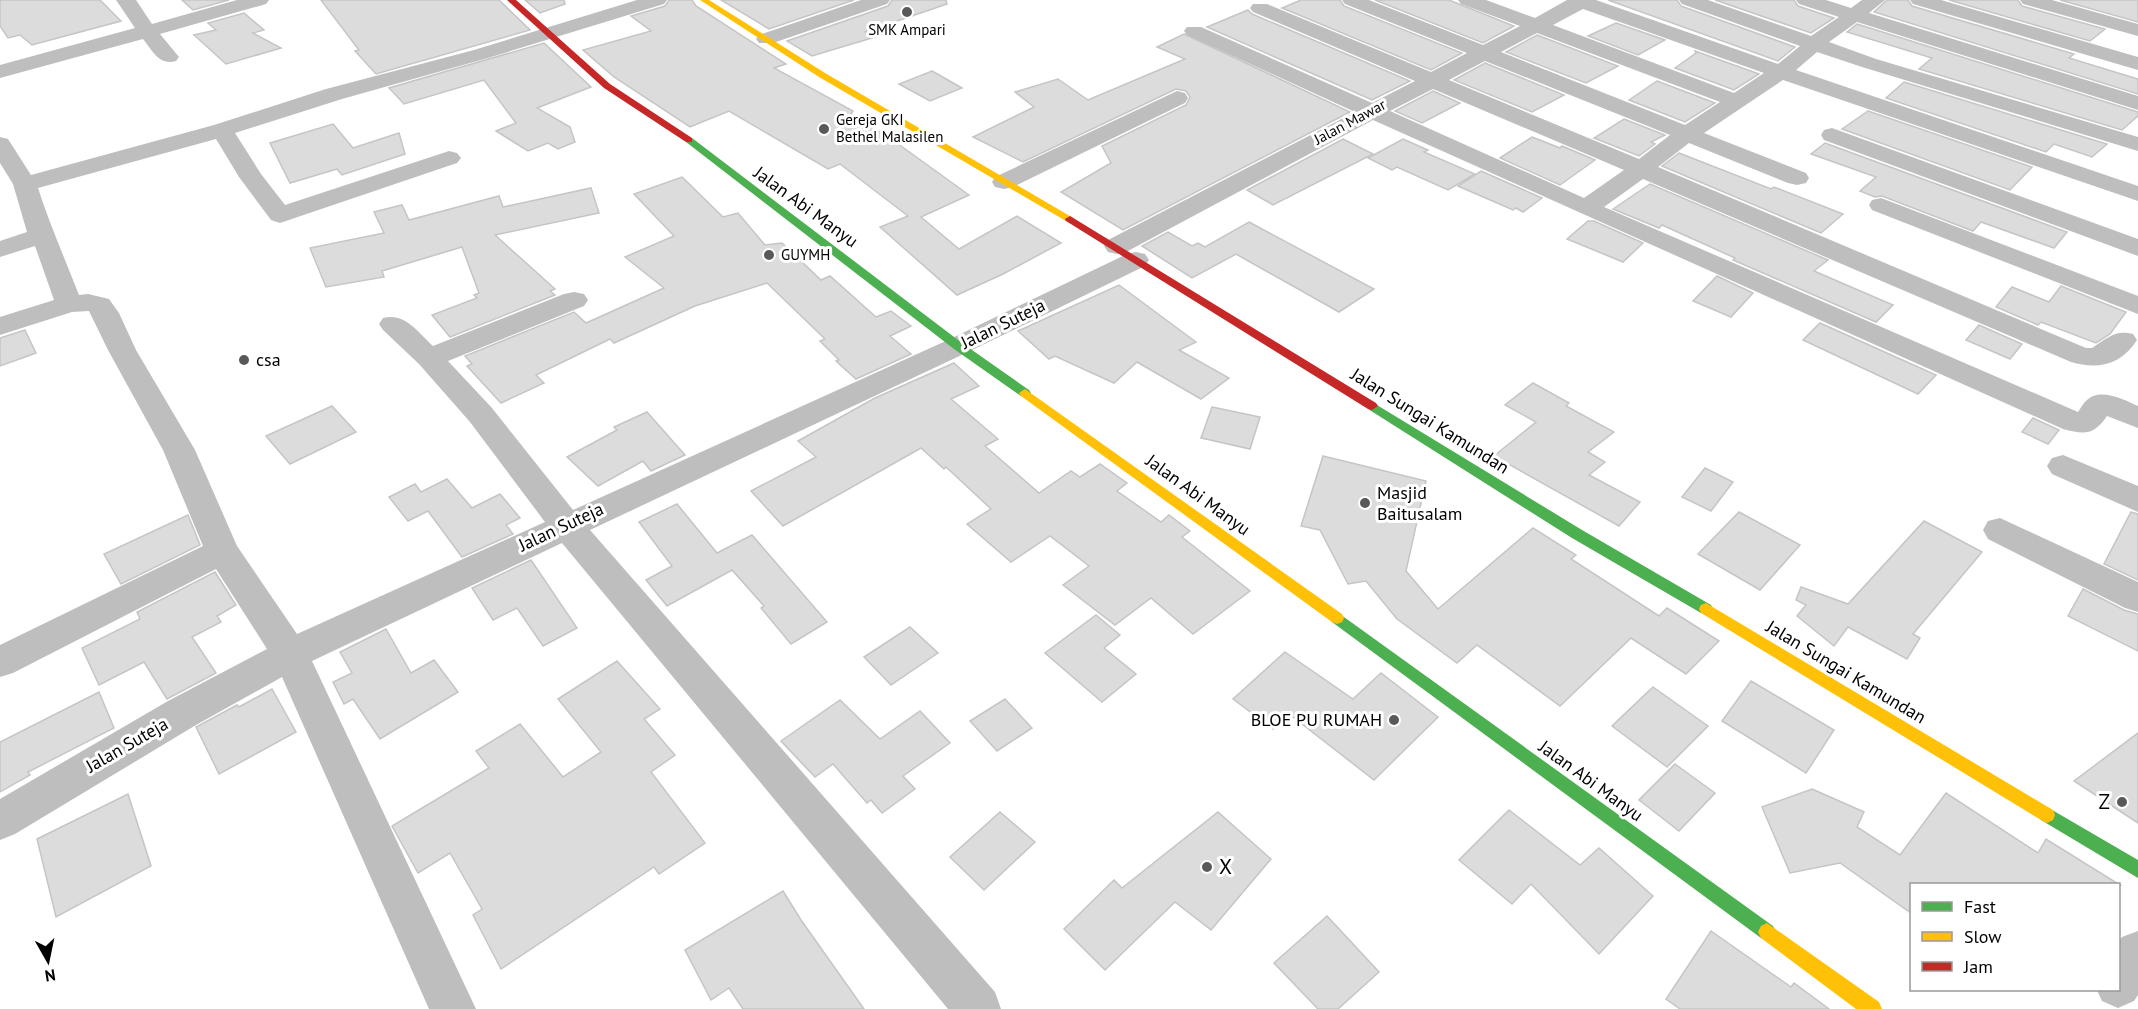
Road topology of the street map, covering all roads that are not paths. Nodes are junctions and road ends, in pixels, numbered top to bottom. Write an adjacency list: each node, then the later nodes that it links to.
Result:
1 (126, 0): 19 (street)
2 (259, 0): 19 (street)
3 (511, 0): 21 (street, Jalan Abi Manyu)
4 (657, 0): 21 (street)
5 (704, 0): 22 (street, Jalan Sungai Kamundan)
6 (1352, 0): 24 (street)
7 (1468, 0): 17 (street)
8 (1689, 0): 23 (street)
9 (1806, 0): 16 (street)
10 (1875, 0): 16 (street)
11 (1920, 0): 26 (street)
12 (2031, 0): 18 (street)
13 (875, 1): 22 (street)
14 (1581, 1): 17 (street, Jalan Mawar); 28 (street)
15 (1260, 8): 29 (street)
16 (1853, 15): 23 (street); 32 (street)
17 (1536, 26): 24 (street, Jalan Mawar); 31 (street)
18 (2138, 30)
19 (147, 31): 25 (street); 27 (street)
20 (1194, 32): 33 (street)
21 (551, 34): 34 (street); 57 (street, Jalan Abi Manyu)
22 (766, 39): 42 (street, Jalan Sungai Kamundan)
23 (1815, 43): 28 (street); 38 (street)
24 (1483, 53): 29 (street, Jalan Mawar); 35 (street)
25 (169, 57)
26 (2138, 64)
27 (0, 72)
28 (1781, 72): 31 (street); 44 (street)
29 (1429, 80): 33 (street, Jalan Mawar); 40 (street)
30 (1177, 98): 42 (street)
31 (1736, 101): 35 (street)
32 (2138, 103)
33 (1370, 112): 46 (street); 50 (street, Jalan Mawar)
34 (222, 130): 39 (street); 43 (street)
35 (1688, 133): 40 (street); 41 (street)
36 (1832, 135): 48 (street)
37 (0, 144): 43 (street)
38 (2138, 144)
39 (449, 158)
40 (1641, 169): 46 (street); 56 (street)
41 (1797, 178)
42 (1004, 182): 50 (street, Jalan Sungai Kamundan)
43 (25, 184): 47 (street)
44 (2138, 194)
45 (1881, 205): 53 (street)
46 (1586, 208): 59 (street)
47 (41, 236): 49 (street); 52 (street)
48 (2138, 248)
49 (0, 249)
50 (1126, 253): 57 (street, Jalan Suteja); 69 (street, Jalan Sungai Kamundan)
51 (574, 300): 58 (street)
52 (69, 304): 55 (street); 64 (street)
53 (2138, 306)
54 (393, 324): 58 (street)
55 (0, 326)
56 (2133, 336)
57 (958, 346): 62 (street, Jalan Suteja); 75 (street, Jalan Abi Manyu)
58 (429, 358): 62 (street)
59 (2138, 418)
60 (2063, 466): 61 (street)
61 (2138, 500)
62 (566, 525): 66 (street, Jalan Suteja); 74 (street)
63 (2000, 530): 65 (street)
64 (222, 551): 66 (street); 67 (street)
65 (2138, 598)
66 (290, 654): 68 (street, Jalan Suteja); 73 (street)
67 (0, 662)
68 (0, 821)
69 (2138, 870)
70 (2138, 953): 71 (street)
71 (2120, 982)
72 (2115, 991): 76 (street)
73 (453, 1009)
74 (978, 1009)
75 (1872, 1009)
76 (2103, 1009)

